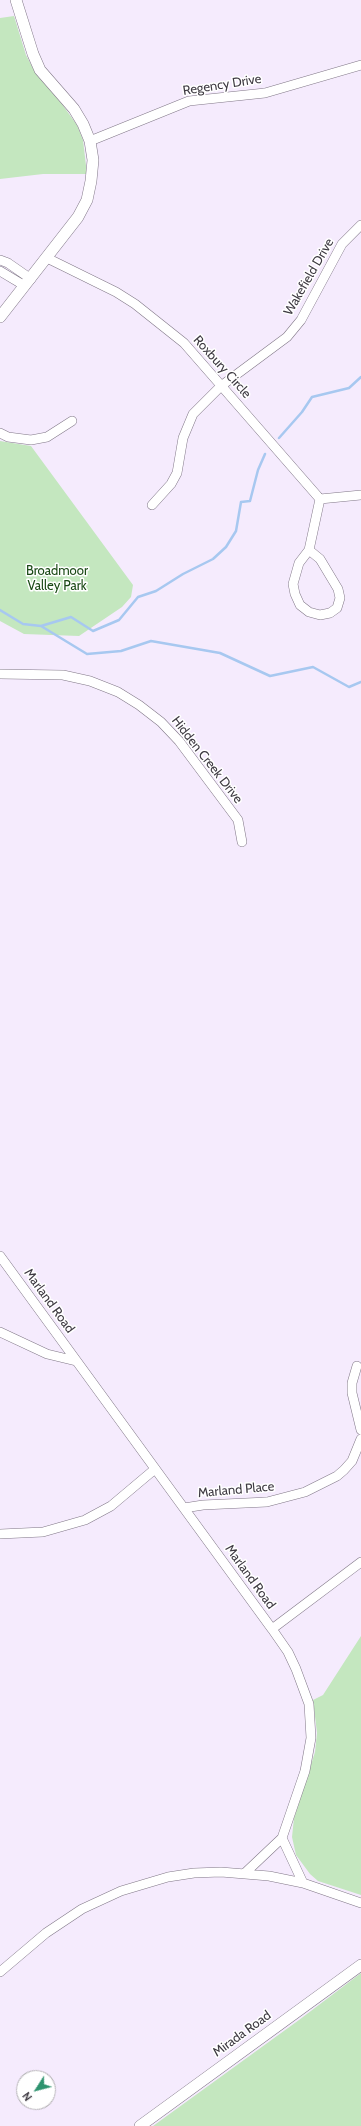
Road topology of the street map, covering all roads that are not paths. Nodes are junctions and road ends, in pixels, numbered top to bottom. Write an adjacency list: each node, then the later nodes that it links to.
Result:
1 (16, 0): 3 (street)
2 (361, 64): 3 (street, Regency Drive)
3 (90, 141): 5 (street)
4 (361, 225): 10 (street, Wakefield Drive)
5 (47, 258): 8 (street); 10 (street, Roxbury Circle)
6 (0, 260): 8 (street)
7 (0, 271): 8 (street)
8 (28, 282): 9 (street)
9 (0, 317)
10 (221, 386): 14 (street, Roxbury Circle); 15 (street, Wakefield Drive)
11 (72, 421): 12 (street)
12 (0, 433)
13 (361, 495): 14 (street)
14 (320, 499): 16 (street)
15 (152, 505)
16 (308, 550): 16 (street)
17 (0, 674): 18 (street, Hidden Creek Drive)
18 (242, 842)
19 (0, 1256): 21 (street, Marland Road)
20 (0, 1332): 21 (street)
21 (76, 1361): 25 (street, Marland Road)
22 (357, 1366): 23 (street)
23 (361, 1430)
24 (361, 1439): 26 (street, Marland Place)
25 (155, 1469): 26 (street, Marland Road); 27 (street)
26 (184, 1508): 29 (street, Marland Road)
27 (0, 1534)
28 (361, 1562): 29 (street)
29 (272, 1629): 30 (street, Marland Road)
30 (282, 1838): 31 (street); 32 (street)
31 (245, 1873): 32 (street); 35 (street)
32 (303, 1883): 33 (street)
33 (361, 1902)
34 (361, 1965): 36 (street, Mirada Road)
35 (0, 1972)
36 (140, 2126)

